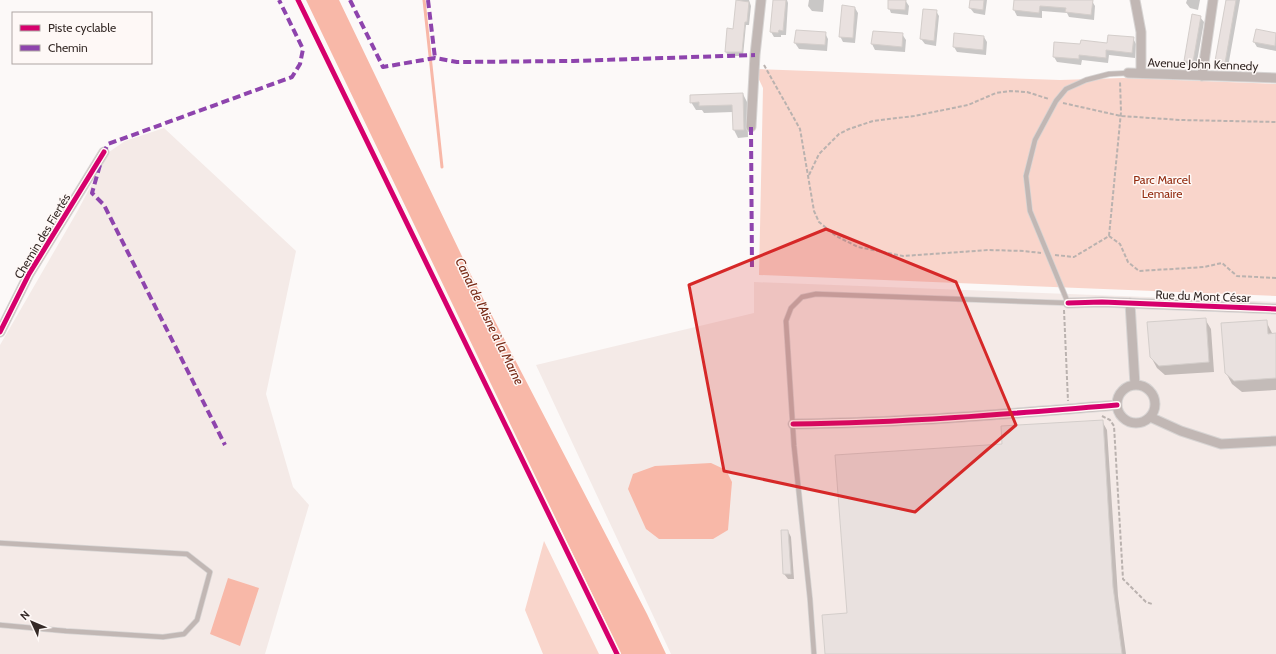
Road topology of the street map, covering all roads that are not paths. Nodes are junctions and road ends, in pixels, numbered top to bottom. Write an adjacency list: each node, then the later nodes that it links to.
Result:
1 (761, 0): 8 (street)
2 (1135, 0): 4 (street)
3 (1213, 0): 6 (street)
4 (1141, 73): 5 (street, Avenue John Kennedy); 6 (street, Avenue John Kennedy)
5 (1124, 74): 10 (lane)
6 (1202, 76): 7 (street, Avenue John Kennedy)
7 (1276, 78)
8 (751, 127)
9 (104, 152): 13 (street, Chemin des Fiertés)
10 (1066, 303): 11 (street, Rue du Mont César); 17 (lane)
11 (1130, 303): 12 (street, Rue du Mont César); 14 (street)
12 (1276, 309)
13 (0, 332)
14 (1135, 385): 15 (street); 16 (street)
15 (1117, 405): 16 (street); 17 (street)
16 (1150, 417): 18 (street)
17 (793, 424): 21 (lane)
18 (1276, 441)
19 (0, 543): 20 (lane)
20 (0, 625)
21 (814, 654)

